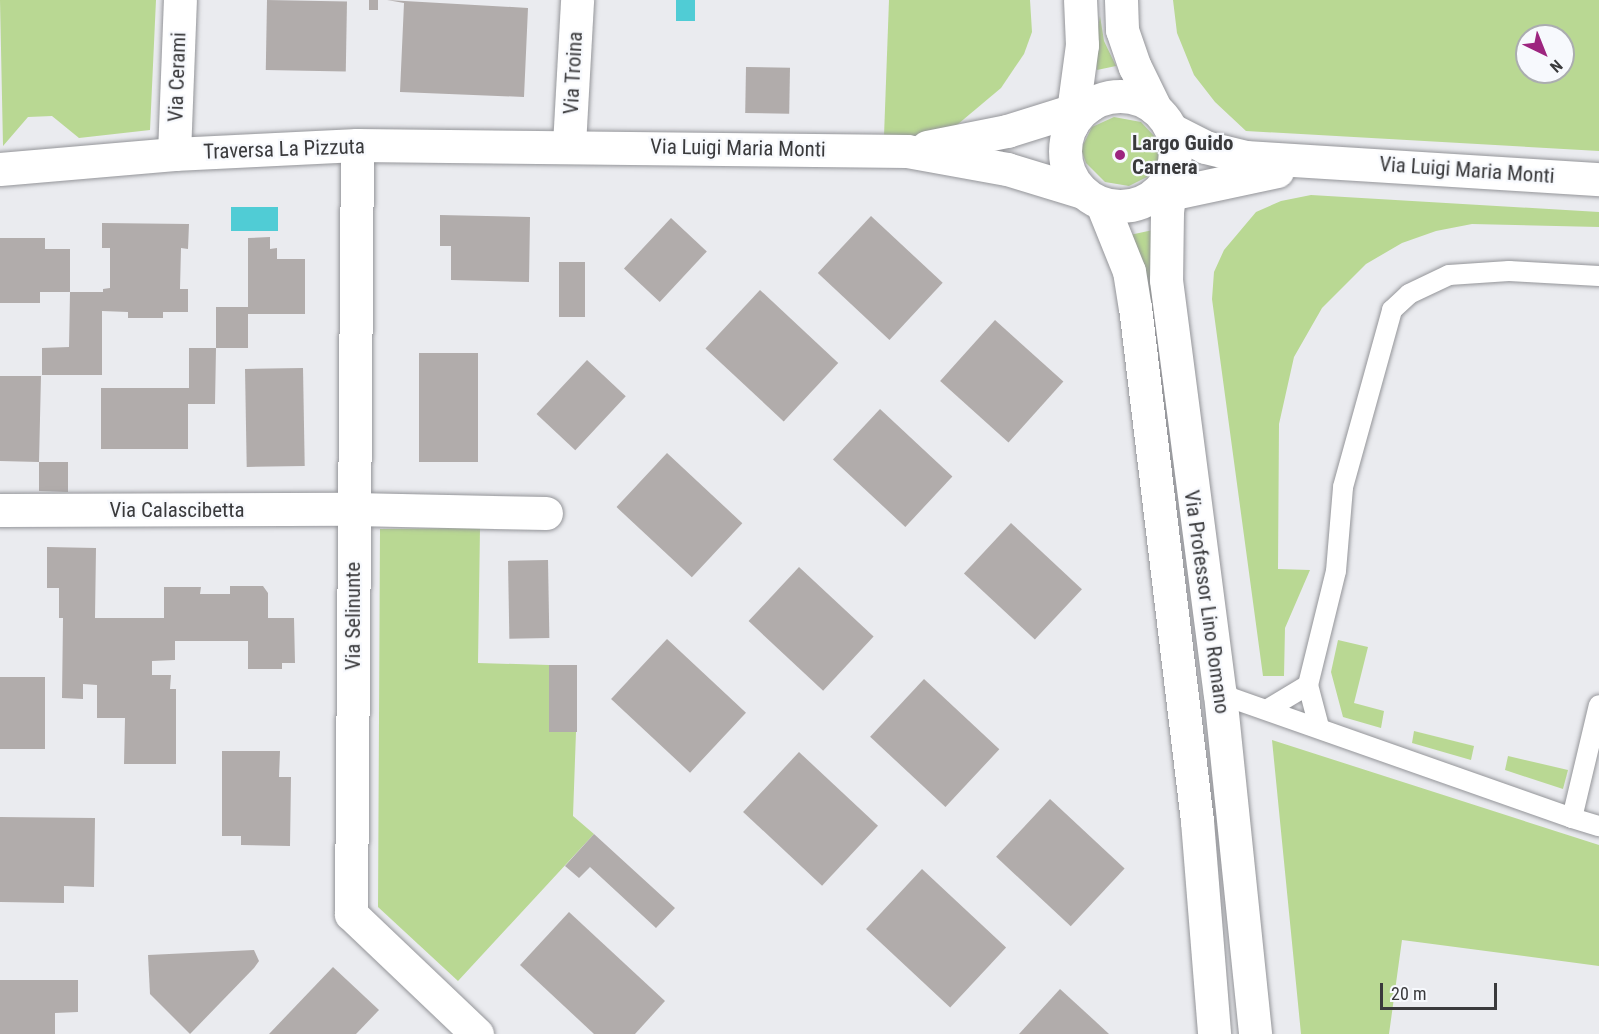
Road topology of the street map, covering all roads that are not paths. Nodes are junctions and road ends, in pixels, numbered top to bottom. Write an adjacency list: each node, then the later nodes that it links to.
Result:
1 (180, 0): 10 (street, Via Cerami)
2 (577, 0): 8 (street, Via Troina)
3 (1080, 0): 5 (street)
4 (1121, 0): 6 (street)
5 (1078, 115): 6 (street); 9 (street); 15 (street)
6 (1163, 119): 11 (street); 14 (street)
7 (357, 145): 8 (street, Traversa La Pizzuta); 10 (street, Traversa La Pizzuta); 17 (street, Via Selinunte)
8 (569, 145): 9 (street, Via Luigi Maria Monti)
9 (907, 151): 15 (street)
10 (174, 154): 12 (street, Traversa La Pizzuta)
11 (1335, 162): 13 (street, Via Luigi Maria Monti); 14 (street)
12 (0, 169)
13 (1599, 179)
14 (1164, 187): 15 (street); 21 (street, Via Professor Lino Romano)
15 (1092, 198): 28 (street, Via Professor Lino Romano)
16 (1599, 276): 20 (lane)
17 (354, 509): 18 (street, Via Calascibetta); 19 (street, Via Calascibetta); 27 (street, Via Selinunte)
18 (0, 510)
19 (546, 513)
20 (1308, 685): 23 (lane); 24 (lane)
21 (1220, 694): 23 (lane); 29 (street, Via Professor Lino Romano)
22 (1599, 705): 25 (lane)
23 (1268, 709): 24 (lane)
24 (1319, 727): 25 (lane)
25 (1572, 818): 26 (lane)
26 (1599, 826)
27 (477, 1034)
28 (1214, 1034)
29 (1255, 1034)

